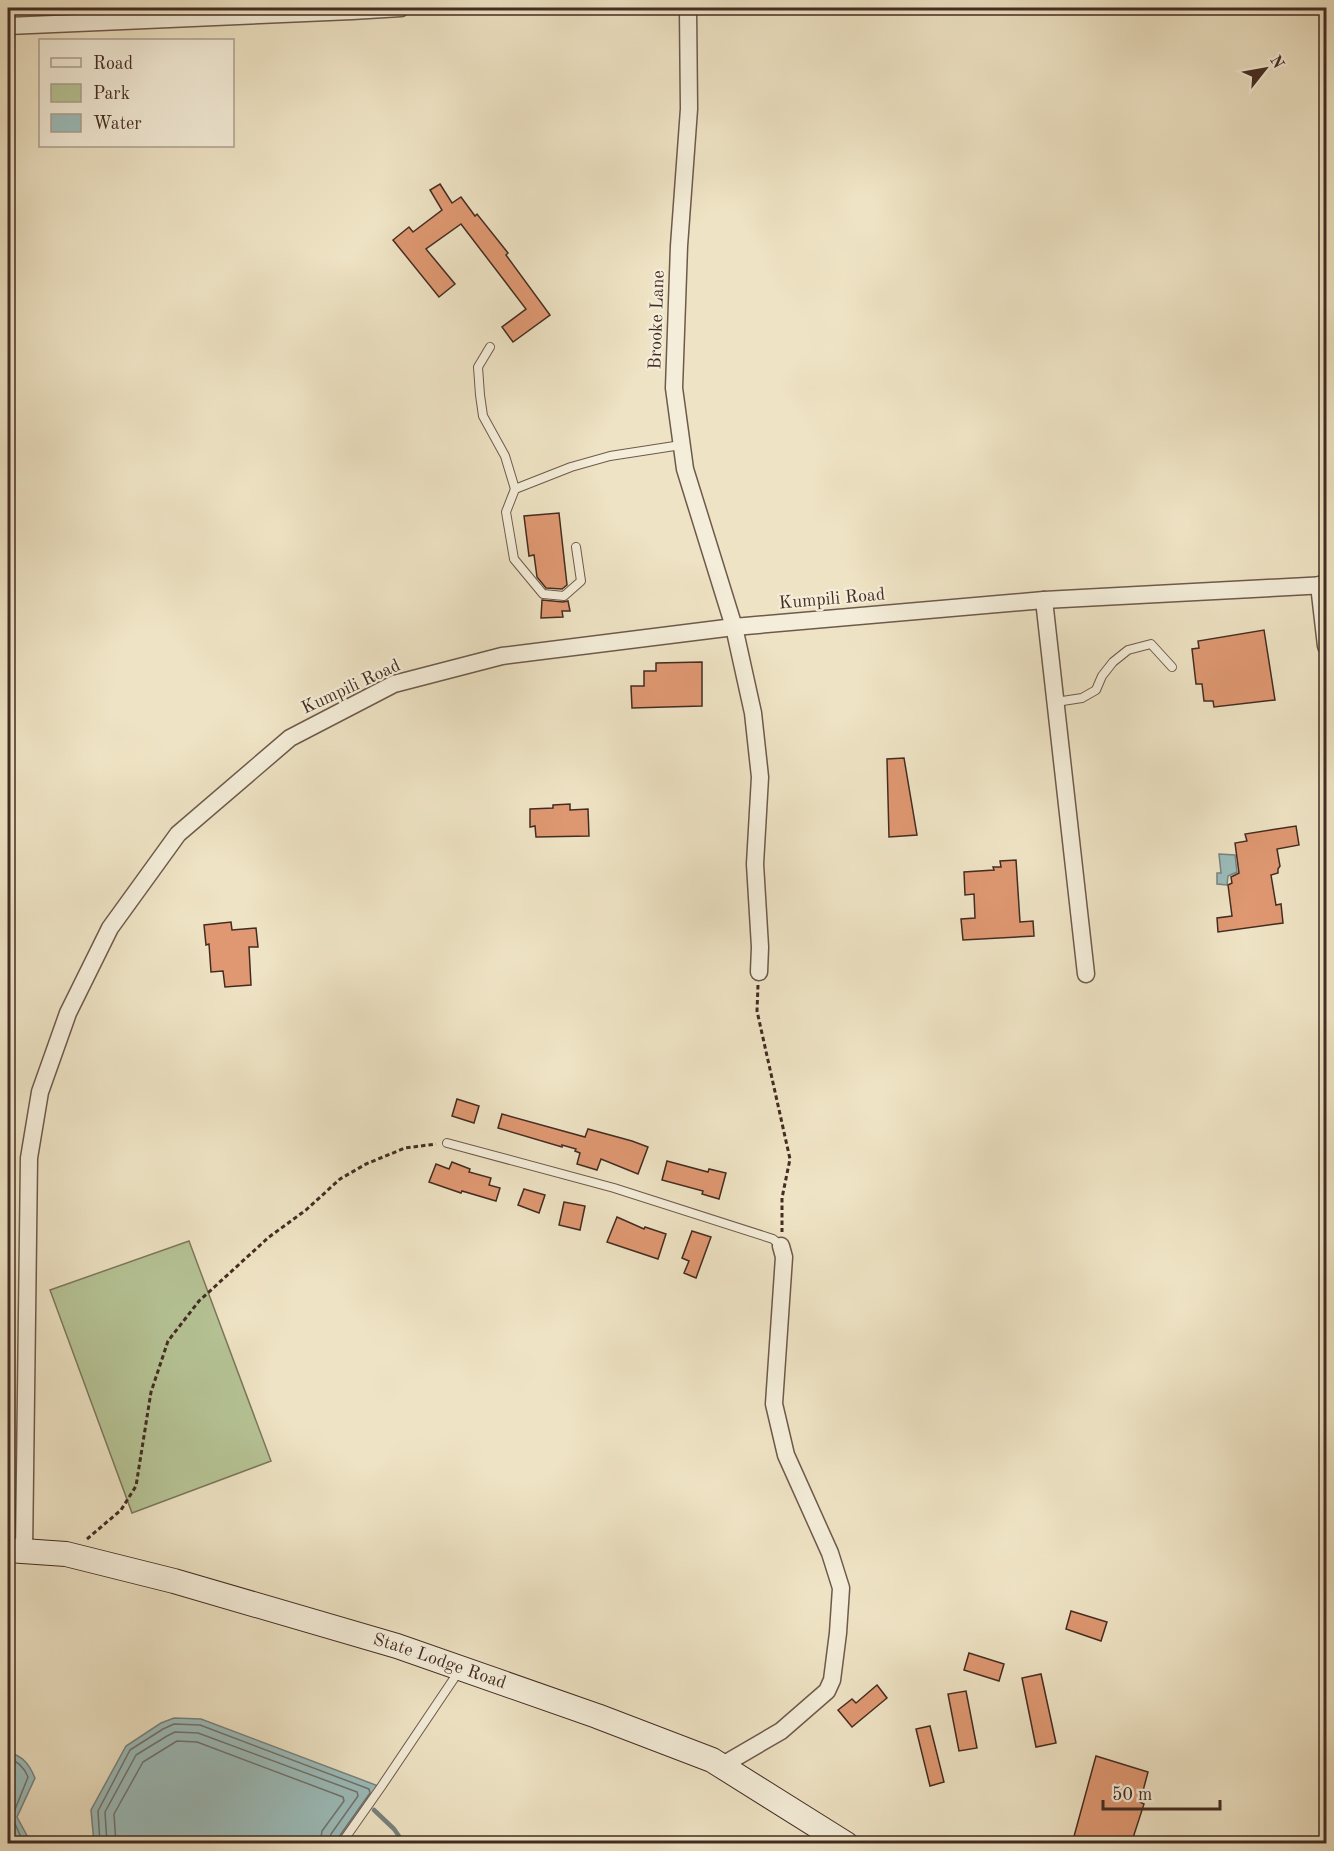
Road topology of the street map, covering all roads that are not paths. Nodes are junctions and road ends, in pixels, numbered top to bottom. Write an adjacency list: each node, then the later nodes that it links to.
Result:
1 (401, 8): 3 (street)
2 (688, 8): 5 (street, Brooke Lane)
3 (8, 26)
4 (490, 347): 6 (lane)
5 (681, 445): 6 (lane); 10 (street, Brooke Lane)
6 (515, 489): 7 (lane)
7 (576, 547)
8 (1323, 585): 9 (street, Kumpili Road); 11 (street)
9 (1044, 600): 10 (street, Kumpili Road); 13 (street)
10 (734, 627): 14 (street, Brooke Lane); 18 (street, Kumpili Road)
11 (1326, 646)
12 (1172, 667): 13 (lane)
13 (1056, 702): 15 (street)
14 (759, 972)
15 (1086, 974)
16 (447, 1143): 17 (lane)
17 (781, 1246): 20 (street)
18 (16, 1551): 19 (street, State Lodge Road)
19 (461, 1669): 20 (street, State Lodge Road); 21 (lane)
20 (721, 1766): 22 (street, State Lodge Road)
21 (341, 1844)
22 (846, 1844)

